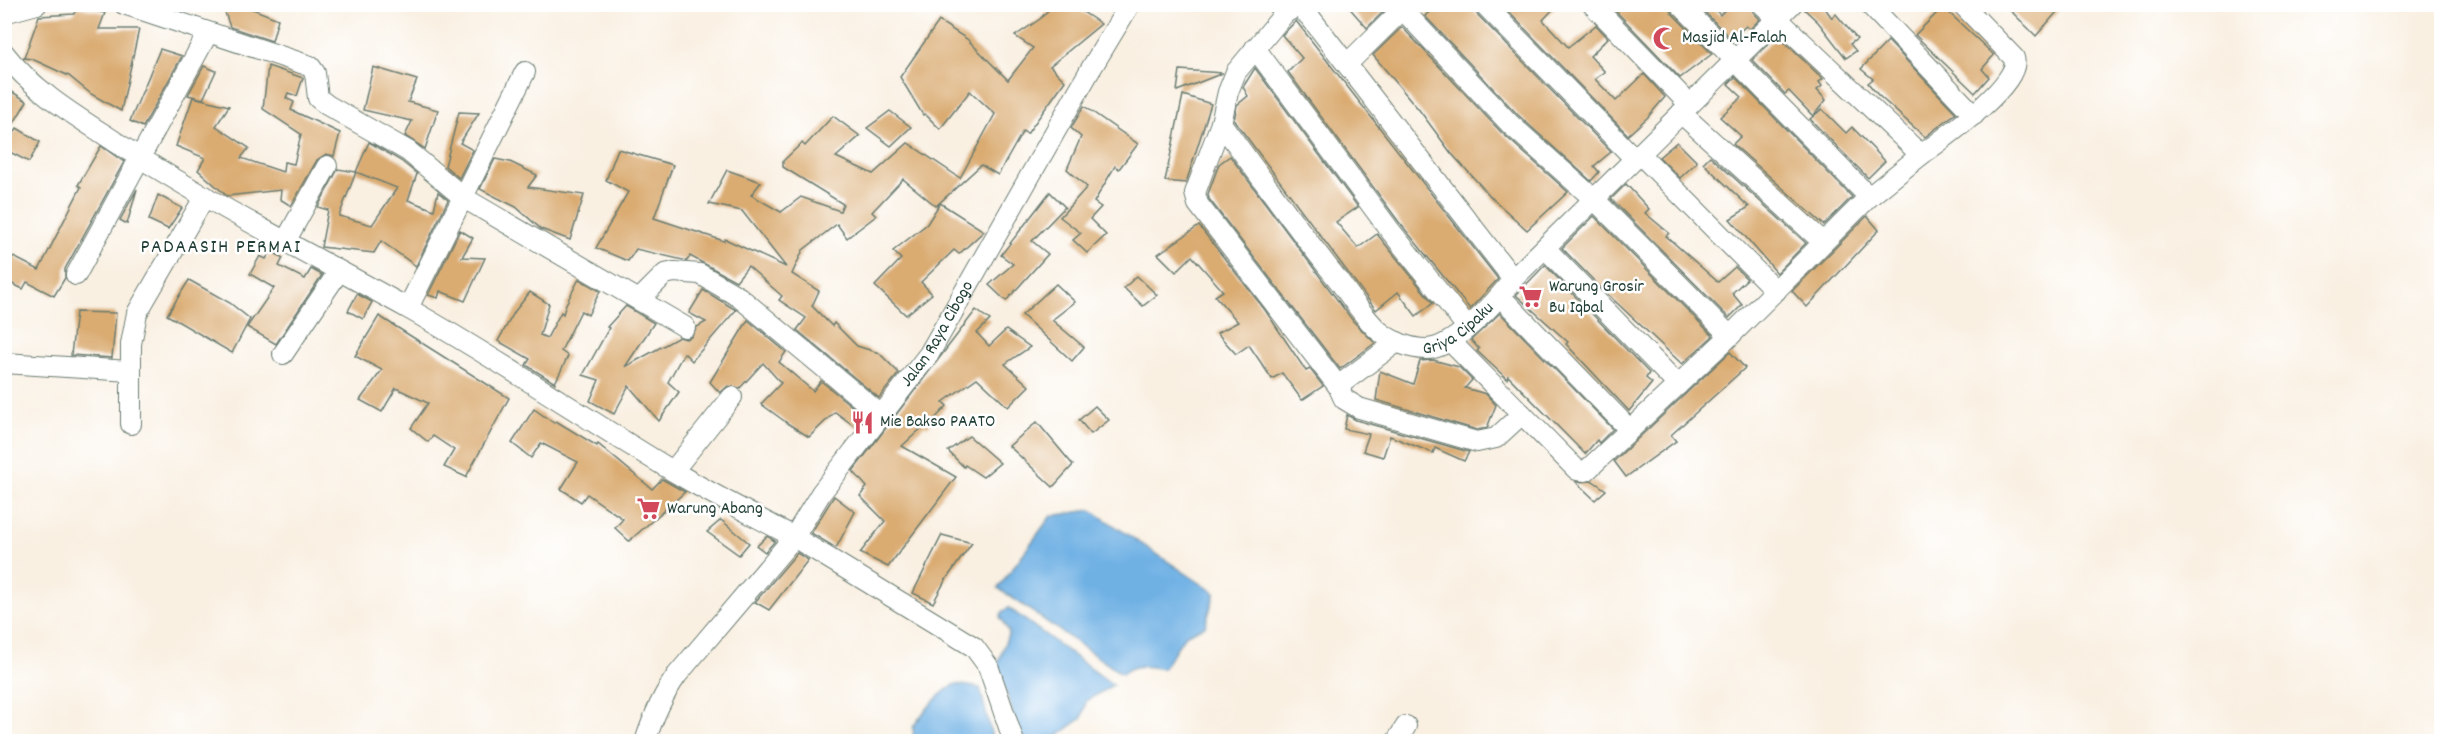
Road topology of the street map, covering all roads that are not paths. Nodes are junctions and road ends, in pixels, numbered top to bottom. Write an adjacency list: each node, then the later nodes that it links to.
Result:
1 (37, 4): 13 (street)
2 (124, 4): 15 (street)
3 (1130, 4): 53 (street, Jalan Raya Cibogo)
4 (1484, 4): 25 (street)
5 (1592, 4): 21 (street)
6 (1680, 4): 18 (street)
7 (1762, 4): 14 (street)
8 (1792, 4): 14 (street, Griya Cipaku)
9 (1869, 4): 22 (street)
10 (1962, 4): 22 (street)
11 (1298, 5): 16 (street); 19 (street)
12 (1406, 8): 19 (street); 31 (street)
13 (4, 13)
14 (1778, 20): 18 (street, Griya Cipaku); 24 (street)
15 (208, 33): 26 (street); 30 (street)
16 (1255, 48): 23 (street); 43 (street)
17 (4, 53): 26 (street)
18 (1736, 61): 21 (street, Griya Cipaku); 29 (street)
19 (1347, 64): 37 (street)
20 (525, 72): 30 (street)
21 (1685, 108): 25 (street, Griya Cipaku); 33 (street)
22 (1974, 115): 24 (street)
23 (1221, 123): 46 (street, Griya Cipaku); 51 (street)
24 (1921, 155): 29 (street)
25 (1638, 156): 31 (street, Griya Cipaku); 38 (street)
26 (138, 158): 28 (street); 36 (street)
27 (327, 166): 32 (street)
28 (205, 196): 32 (street); 49 (street)
29 (1869, 197): 33 (street)
30 (464, 198): 40 (street); 41 (street)
31 (1595, 200): 34 (street, Griya Cipaku); 44 (street)
32 (285, 242): 35 (street)
33 (1823, 242): 38 (street)
34 (1545, 248): 37 (street, Griya Cipaku); 50 (street)
35 (339, 271): 41 (street); 47 (street)
36 (76, 275)
37 (1513, 279): 39 (street, Griya Cipaku)
38 (1776, 291): 44 (street)
39 (1500, 296): 43 (street, Griya Cipaku); 56 (street)
40 (640, 299): 42 (street); 53 (street)
41 (408, 309): 57 (street)
42 (685, 327)
43 (1467, 327): 45 (street, Griya Cipaku)
44 (1730, 336): 50 (street)
45 (1450, 341): 46 (street, Griya Cipaku); 54 (street)
46 (1397, 342): 51 (street)
47 (284, 354)
48 (4, 363): 49 (street)
49 (130, 371): 55 (street)
50 (1678, 385): 56 (street)
51 (1338, 386): 54 (street)
52 (732, 397): 57 (street)
53 (881, 414): 58 (street, Jalan Raya Cibogo)
54 (1522, 414): 56 (street)
55 (131, 424)
56 (1629, 429)
57 (673, 471): 58 (street)
58 (794, 537): 59 (street, Jalan Raya Cibogo); 60 (street)
59 (645, 741)
60 (1014, 741)

